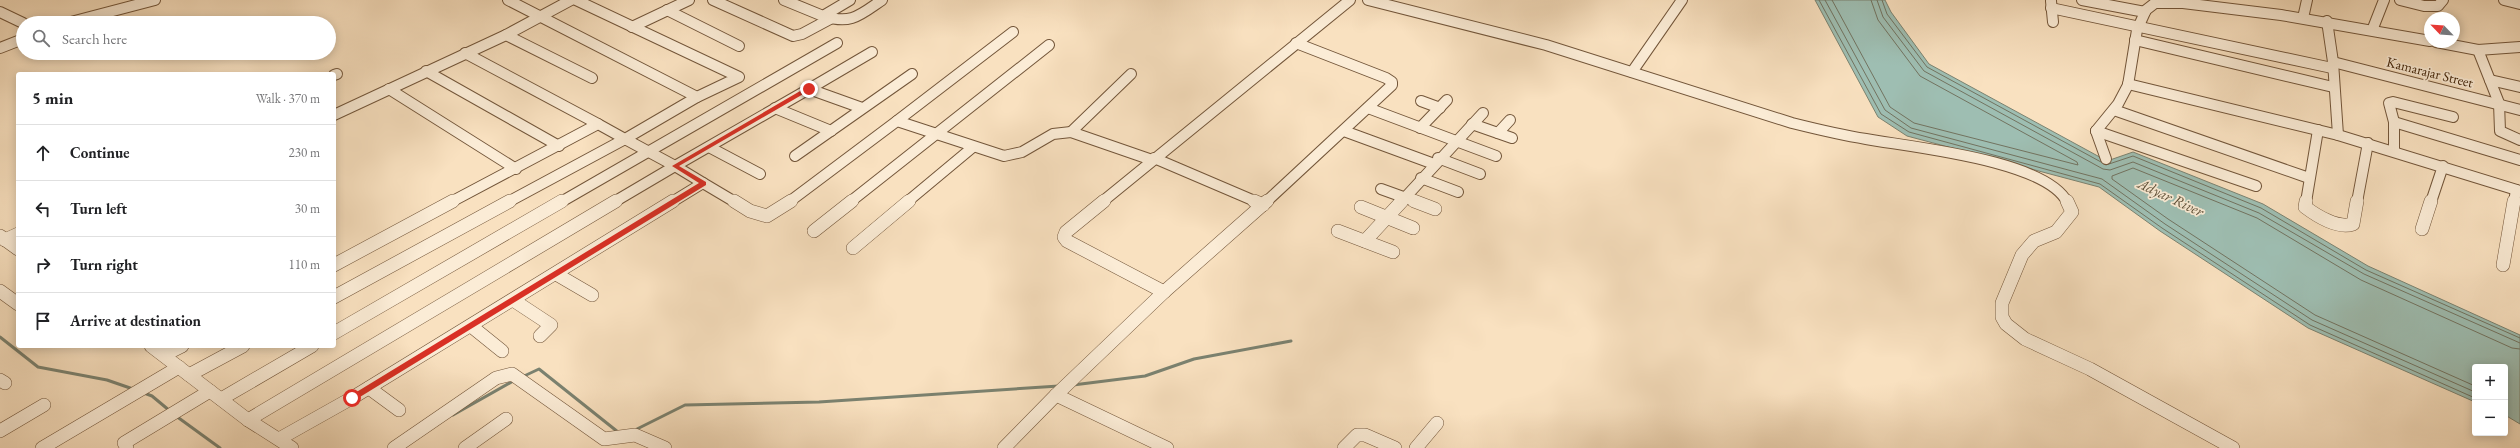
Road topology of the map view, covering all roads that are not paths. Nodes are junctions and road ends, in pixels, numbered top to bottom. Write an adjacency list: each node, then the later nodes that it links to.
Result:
1 (155, 0): 27 (street)
2 (508, 0): 26 (street)
3 (571, 0): 26 (street)
4 (576, 0): 34 (street)
5 (689, 0): 23 (street)
6 (713, 0): 28 (street)
7 (784, 0): 28 (street)
8 (850, 0): 28 (street)
9 (882, 0): 28 (street)
10 (1350, 0): 42 (street)
11 (1368, 0): 53 (street)
12 (1682, 0): 53 (street)
13 (2082, 0): 25 (street)
14 (2307, 0): 29 (street)
15 (2384, 0): 35 (street)
16 (2400, 0): 17 (street)
17 (2443, 0)
18 (2504, 0): 22 (street)
19 (2160, 1): 20 (street); 25 (street)
20 (2179, 1): 29 (street)
21 (2051, 4): 32 (street); 33 (street, Kamarajar Street)
22 (2520, 4)
23 (667, 10): 34 (street); 44 (street)
24 (0, 12): 30 (street)
25 (2144, 12): 33 (street)
26 (540, 15): 37 (street); 63 (street)
27 (94, 16)
28 (827, 17)
29 (2303, 18): 31 (street)
30 (16, 20)
31 (2327, 21): 35 (street); 51 (street)
32 (2054, 22)
33 (2138, 25): 38 (street); 51 (street, Kamarajar Street)
34 (632, 28): 63 (street)
35 (2373, 28): 39 (street)
36 (1013, 32): 75 (street)
37 (506, 35): 50 (street); 56 (street)
38 (2135, 40): 58 (street); 59 (street)
39 (2424, 40)
40 (16, 42): 47 (street)
41 (837, 43): 97 (street)
42 (1296, 43): 68 (street); 100 (street)
43 (1049, 45): 86 (street)
44 (739, 46)
45 (2460, 47): 48 (street)
46 (2520, 47): 48 (street)
47 (0, 48)
48 (2478, 50): 57 (street)
49 (872, 52): 62 (street)
50 (465, 53): 52 (street); 77 (street)
51 (2333, 65): 59 (street); 65 (street, Kamarajar Street)
52 (426, 71): 61 (street); 93 (street)
53 (1632, 72): 171 (street)
54 (912, 74): 67 (street)
55 (1131, 74): 84 (street)
56 (592, 78)
57 (2490, 80): 60 (street); 65 (street)
58 (2128, 84): 69 (street); 80 (street)
59 (2334, 87): 87 (street)
60 (2520, 87)
61 (389, 89): 71 (street); 106 (street)
62 (809, 89): 66 (street); 67 (street)
63 (697, 97): 89 (street)
64 (1421, 101): 79 (street)
65 (2499, 103): 70 (street, Kamarajar Street); 90 (street)
66 (776, 108): 81 (street); 94 (street)
67 (862, 108): 81 (street)
68 (1368, 108): 79 (street); 82 (street)
69 (2114, 110): 83 (street); 110 (street)
70 (2520, 110)
71 (336, 113)
72 (1482, 113): 78 (street)
73 (2453, 117): 76 (street)
74 (1510, 120): 85 (street)
75 (897, 121): 86 (street); 111 (street)
76 (2394, 122): 96 (street); 102 (street)
77 (598, 124): 89 (street); 93 (street)
78 (1472, 124): 85 (street); 91 (street)
79 (1420, 128): 91 (street)
80 (2318, 130): 87 (street); 110 (street)
81 (831, 131): 98 (street)
82 (1344, 131): 103 (street); 117 (street)
83 (2096, 131): 101 (street); 112 (street)
84 (1071, 132): 95 (street); 100 (street)
85 (1498, 133): 88 (street)
86 (936, 134): 95 (street); 123 (street)
87 (2338, 135): 92 (street)
88 (1512, 138)
89 (625, 139): 97 (street); 137 (street)
90 (2520, 140)
91 (1456, 141): 99 (street); 103 (street)
92 (2368, 143): 96 (street); 110 (street)
93 (559, 146): 106 (street)
94 (709, 147): 104 (street); 107 (street)
95 (973, 147): 129 (street)
96 (2394, 151): 105 (street)
97 (649, 152): 104 (street); 141 (street)
98 (795, 156)
99 (1496, 156)
100 (1153, 159): 117 (street); 135 (street)
101 (2106, 159)
102 (2520, 160)
103 (1436, 161): 108 (street); 109 (street)
104 (675, 166): 111 (street); 156 (street)
105 (2443, 166): 114 (street); 122 (street)
106 (516, 169): 131 (street)
107 (760, 174)
108 (1480, 174)
109 (1421, 178): 115 (street); 116 (street)
110 (2309, 178)
111 (703, 183): 133 (street)
112 (2256, 186)
113 (1381, 189): 116 (street)
114 (2518, 190): 132 (street)
115 (1458, 192)
116 (1403, 198): 119 (street); 120 (street)
117 (1263, 205): 135 (street)
118 (1361, 207): 120 (street)
119 (1435, 209)
120 (1386, 217): 121 (street); 127 (street)
121 (1413, 228)
122 (2422, 230)
123 (814, 231)
124 (1338, 231): 127 (street)
125 (16, 234): 126 (street)
126 (2, 238): 128 (street)
127 (1365, 241): 130 (street)
128 (16, 248)
129 (853, 248)
130 (1393, 252)
131 (336, 264)
132 (2503, 265)
133 (556, 274): 136 (street); 138 (street)
134 (0, 291): 139 (street)
135 (1164, 292): 152 (street)
136 (592, 295)
137 (336, 296)
138 (513, 300): 140 (street); 142 (street)
139 (16, 303)
140 (471, 326): 147 (street); 150 (street)
141 (336, 332)
142 (540, 336)
143 (154, 348): 148 (street)
144 (178, 348): 148 (street)
145 (238, 348): 149 (street)
146 (308, 348): 151 (street)
147 (502, 351)
148 (164, 356): 149 (street)
149 (184, 371): 151 (street); 160 (street)
150 (369, 388): 154 (street); 159 (street)
151 (216, 395): 156 (street); 161 (street)
152 (1056, 395): 166 (street); 167 (street)
153 (44, 405): 158 (street)
154 (399, 410)
155 (506, 419): 164 (street)
156 (248, 420): 159 (street)
157 (1437, 423): 170 (street)
158 (0, 431)
159 (279, 439): 162 (street)
160 (42, 448)
161 (127, 448)
162 (292, 448)
163 (394, 448): 165 (street)
164 (465, 448)
165 (665, 448)
166 (1004, 448)
167 (1167, 448)
168 (1344, 448): 169 (street)
169 (1395, 448)
170 (1416, 448)
171 (2233, 448)

